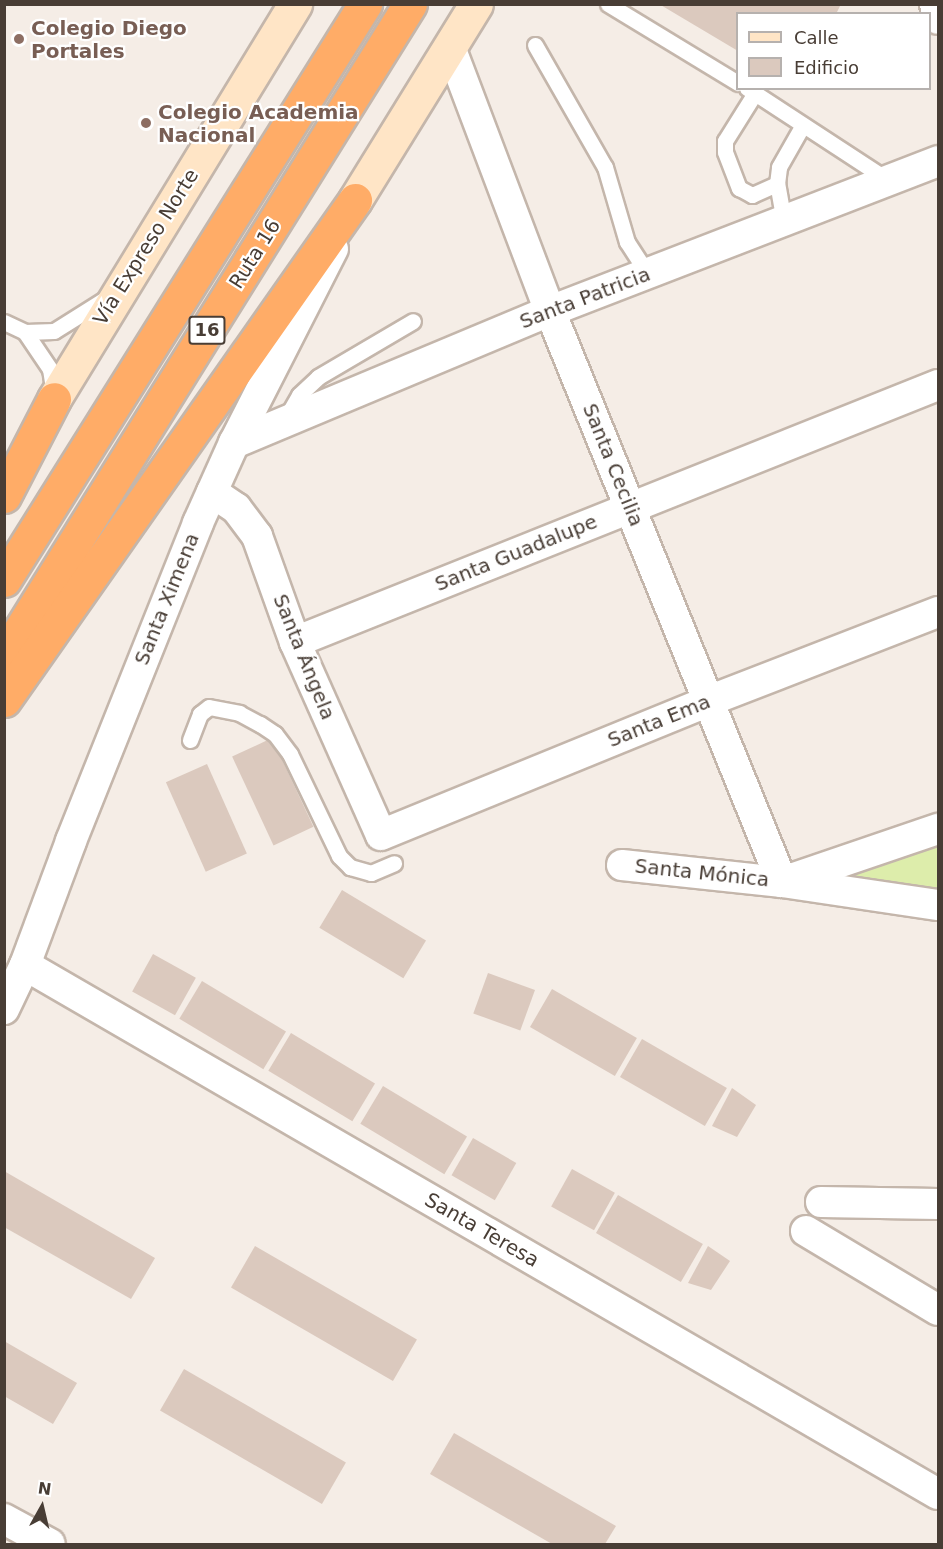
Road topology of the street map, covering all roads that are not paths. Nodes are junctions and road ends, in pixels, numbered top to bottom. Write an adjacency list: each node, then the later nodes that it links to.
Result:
1 (295, 4): 19 (main road, Vía Expreso Norte)
2 (365, 4): 31 (highway, Ruta 16 / 16)
3 (410, 4): 34 (highway, Ruta 16 / 16)
4 (476, 4): 9 (main road)
5 (608, 4): 10 (lane)
6 (935, 4): 7 (street)
7 (939, 19)
8 (535, 45): 18 (lane)
9 (450, 47): 16 (main road); 20 (street, Santa Cecilia)
10 (736, 82)
11 (751, 91): 12 (lane); 15 (lane)
12 (803, 125): 14 (lane); 15 (lane)
13 (939, 161): 14 (street, Santa Patricia)
14 (889, 181): 17 (street, Santa Patricia)
15 (777, 184): 17 (lane)
16 (355, 200): 27 (street, Santa Ximena); 35 (highway)
17 (784, 222): 18 (street, Santa Patricia)
18 (648, 274): 20 (street, Santa Patricia)
19 (120, 290): 23 (lane); 25 (main road, Vía Expreso Norte)
20 (550, 311): 26 (street, Santa Patricia); 30 (street, Santa Cecilia)
21 (413, 321): 26 (lane)
22 (4, 322): 23 (lane)
23 (25, 332): 25 (lane)
24 (939, 385): 30 (street, Santa Guadalupe)
25 (54, 399): 29 (highway)
26 (284, 421): 27 (street, Santa Patricia)
27 (234, 443): 28 (street, Santa Ximena)
28 (212, 492): 33 (street, Santa Ángela); 44 (street, Santa Ximena)
29 (4, 496)
30 (630, 507): 33 (street, Santa Guadalupe); 36 (street, Santa Cecilia)
31 (4, 580)
32 (939, 612): 36 (street, Santa Ema)
33 (295, 642): 39 (street, Santa Ángela)
34 (4, 656)
35 (4, 700)
36 (711, 700): 39 (street, Santa Ema); 42 (street, Santa Cecilia)
37 (190, 740): 40 (lane)
38 (939, 829): 42 (street, Santa Mónica)
39 (381, 835)
40 (394, 863)
41 (622, 865): 42 (street, Santa Mónica)
42 (782, 882): 43 (street, Santa Mónica)
43 (939, 905)
44 (26, 965): 45 (street, Santa Ximena); 50 (street, Santa Teresa)
45 (4, 1009)
46 (821, 1202): 47 (street)
47 (939, 1204)
48 (806, 1231): 49 (street)
49 (939, 1310)
50 (939, 1494)
51 (4, 1520): 52 (street)
52 (50, 1545)

